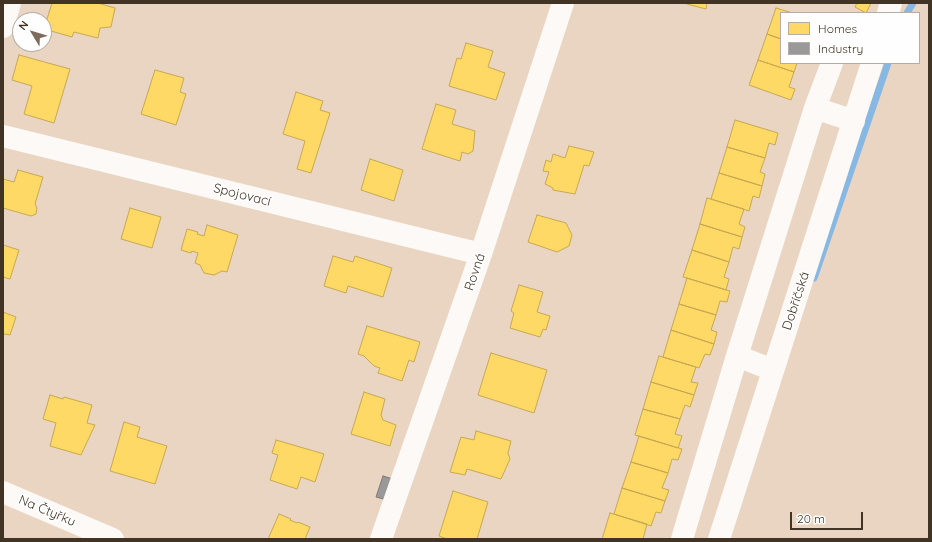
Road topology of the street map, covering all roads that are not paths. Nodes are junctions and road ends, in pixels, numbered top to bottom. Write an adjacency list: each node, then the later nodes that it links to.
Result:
1 (10, 3): 3 (street)
2 (563, 3): 9 (street, Rovná)
3 (3, 27)
4 (832, 64): 6 (street)
5 (872, 64): 7 (street, Dobříčská)
6 (815, 108): 7 (street); 10 (street)
7 (854, 122): 11 (street, Dobříčská)
8 (3, 136): 9 (street, Spojovací)
9 (481, 254): 14 (street, Rovná)
10 (737, 356): 11 (street); 15 (street)
11 (774, 370): 16 (street, Dobříčská)
12 (3, 492): 13 (street, Na Čtyřku)
13 (113, 539)
14 (381, 539)
15 (682, 539)
16 (720, 539)

